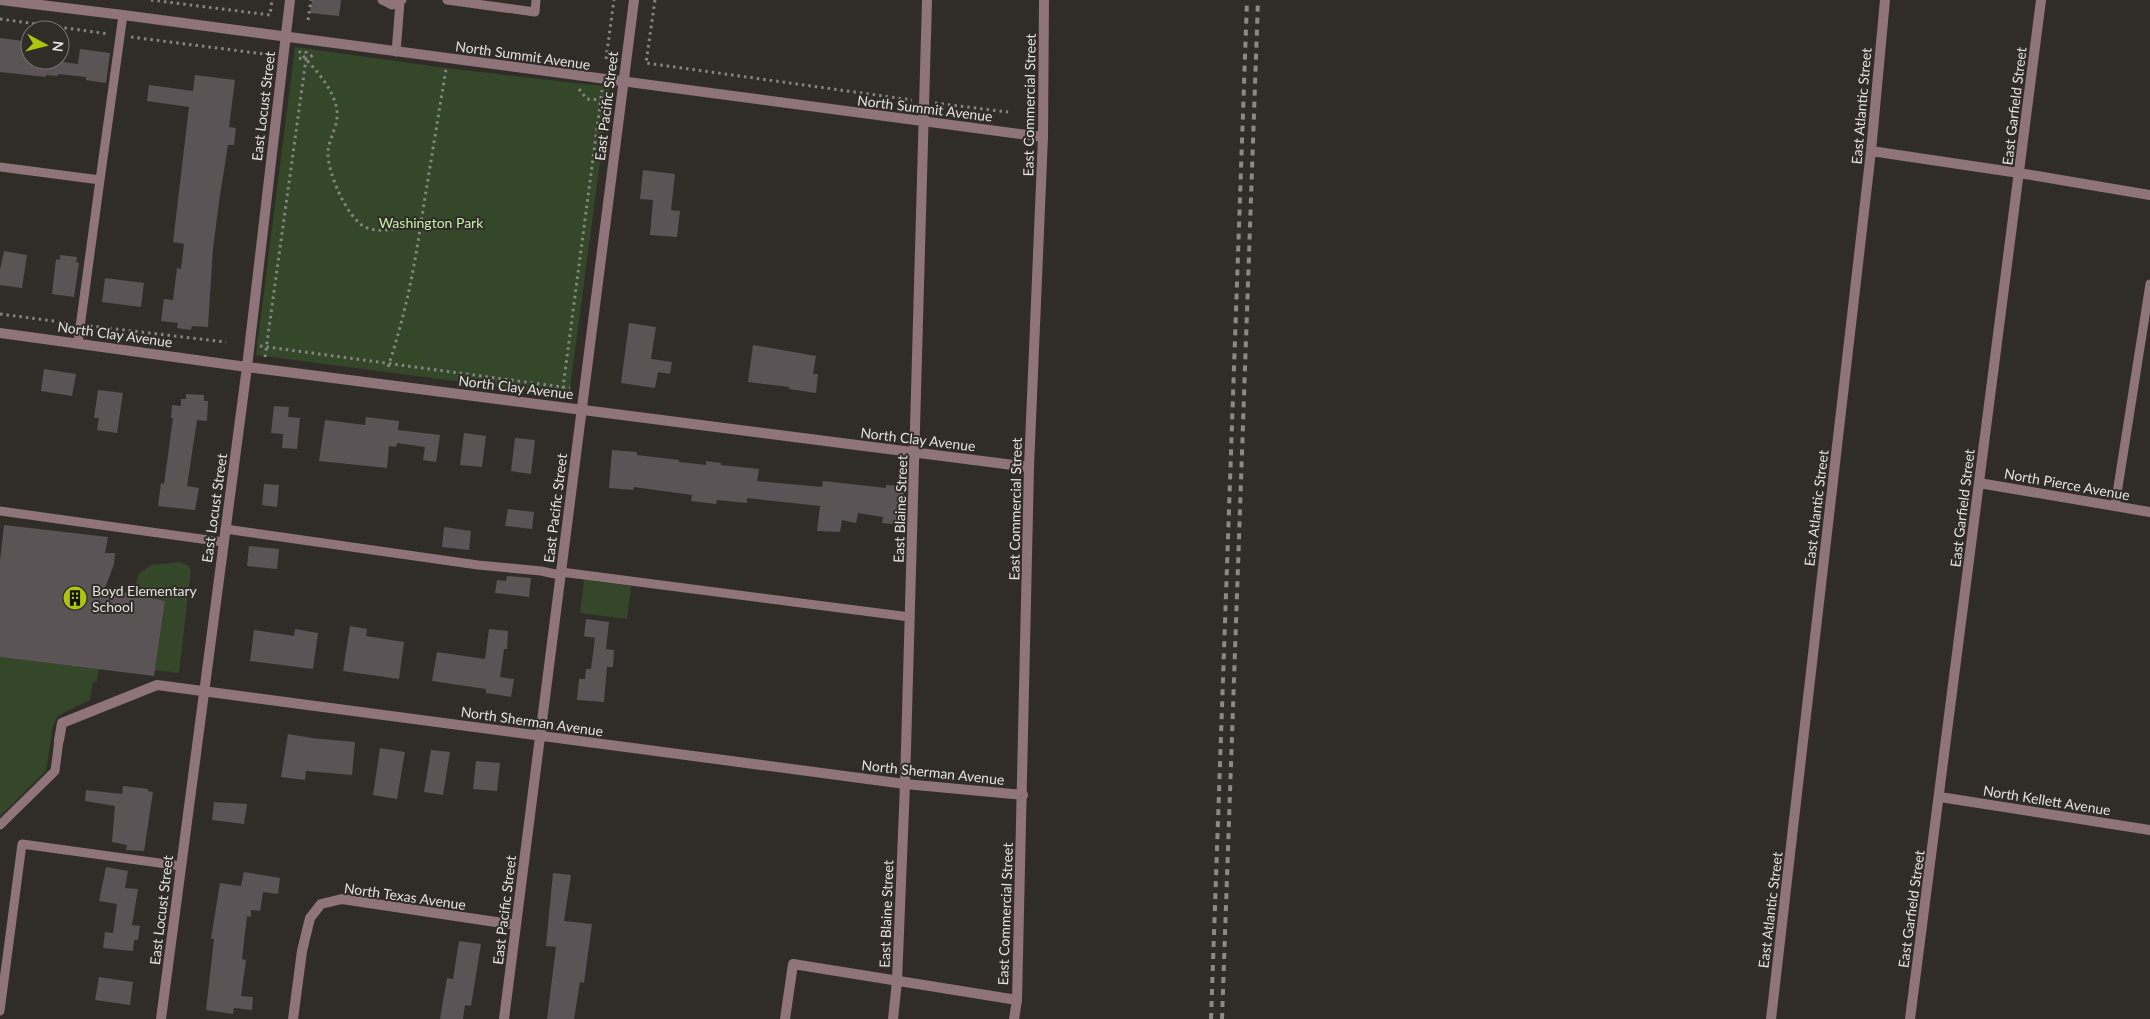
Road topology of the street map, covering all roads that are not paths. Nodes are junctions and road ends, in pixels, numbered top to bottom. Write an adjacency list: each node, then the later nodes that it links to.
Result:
1 (0, 0): 12 (street, North Summit Avenue)
2 (290, 0): 13 (street, East Locust Street)
3 (382, 0): 11 (lane)
4 (447, 0): 5 (lane)
5 (536, 0)
6 (634, 0): 15 (street, East Pacific Street)
7 (927, 0): 16 (street, East Blaine Street)
8 (1044, 0): 17 (street, East Commercial Street)
9 (1885, 0): 18 (street, East Atlantic Street)
10 (2041, 0): 20 (street, East Garfield Street)
11 (401, 1): 14 (lane)
12 (123, 15): 13 (street, North Summit Avenue); 21 (lane)
13 (285, 38): 14 (street, North Summit Avenue); 26 (street, East Locust Street)
14 (396, 52): 15 (street, North Summit Avenue)
15 (622, 82): 16 (street, North Summit Avenue); 27 (street, East Pacific Street)
16 (924, 122): 17 (street, North Summit Avenue); 28 (street, East Blaine Street)
17 (1043, 137): 29 (street, East Commercial Street)
18 (1871, 152): 20 (street); 57 (street, East Atlantic Street)
19 (0, 167): 21 (lane)
20 (2019, 173): 22 (street); 30 (street, East Garfield Street)
21 (100, 180): 25 (lane)
22 (2150, 195)
23 (2150, 284): 31 (lane)
24 (0, 333): 25 (street, North Clay Avenue)
25 (78, 342): 26 (street, North Clay Avenue)
26 (247, 367): 27 (street, North Clay Avenue); 34 (street, East Locust Street)
27 (581, 410): 28 (street, North Clay Avenue); 36 (street, East Pacific Street)
28 (915, 453): 29 (street, North Clay Avenue); 37 (street, East Blaine Street)
29 (1029, 467): 42 (street, East Commercial Street)
30 (1980, 483): 31 (street, North Pierce Avenue); 43 (street, East Garfield Street)
31 (2115, 506): 33 (street, North Pierce Avenue)
32 (0, 511): 35 (lane)
33 (2150, 512)
34 (225, 529): 35 (street, East Locust Street); 36 (lane)
35 (223, 542): 38 (street, East Locust Street)
36 (560, 574): 37 (lane); 39 (street, East Pacific Street)
37 (910, 617): 41 (street, East Blaine Street)
38 (204, 690): 39 (street, North Sherman Avenue); 40 (street, North Sherman Avenue); 46 (street, East Locust Street)
39 (540, 736): 41 (street, North Sherman Avenue); 47 (street, East Pacific Street)
40 (59, 740): 44 (lane)
41 (905, 784): 42 (street, North Sherman Avenue); 48 (street, East Blaine Street)
42 (1022, 795): 49 (street, East Commercial Street)
43 (1940, 796): 45 (street, North Kellett Avenue); 58 (street, East Garfield Street)
44 (0, 826)
45 (2150, 830)
46 (181, 866): 50 (lane); 51 (street, East Locust Street)
47 (516, 925): 52 (street, North Texas Avenue); 53 (street, East Pacific Street)
48 (897, 981): 49 (street); 54 (street); 55 (street, East Blaine Street)
49 (1017, 1000): 56 (street, East Commercial Street)
50 (0, 1011)
51 (161, 1019)
52 (293, 1019)
53 (504, 1019)
54 (785, 1019)
55 (893, 1019)
56 (1014, 1019)
57 (1771, 1019)
58 (1910, 1019)

